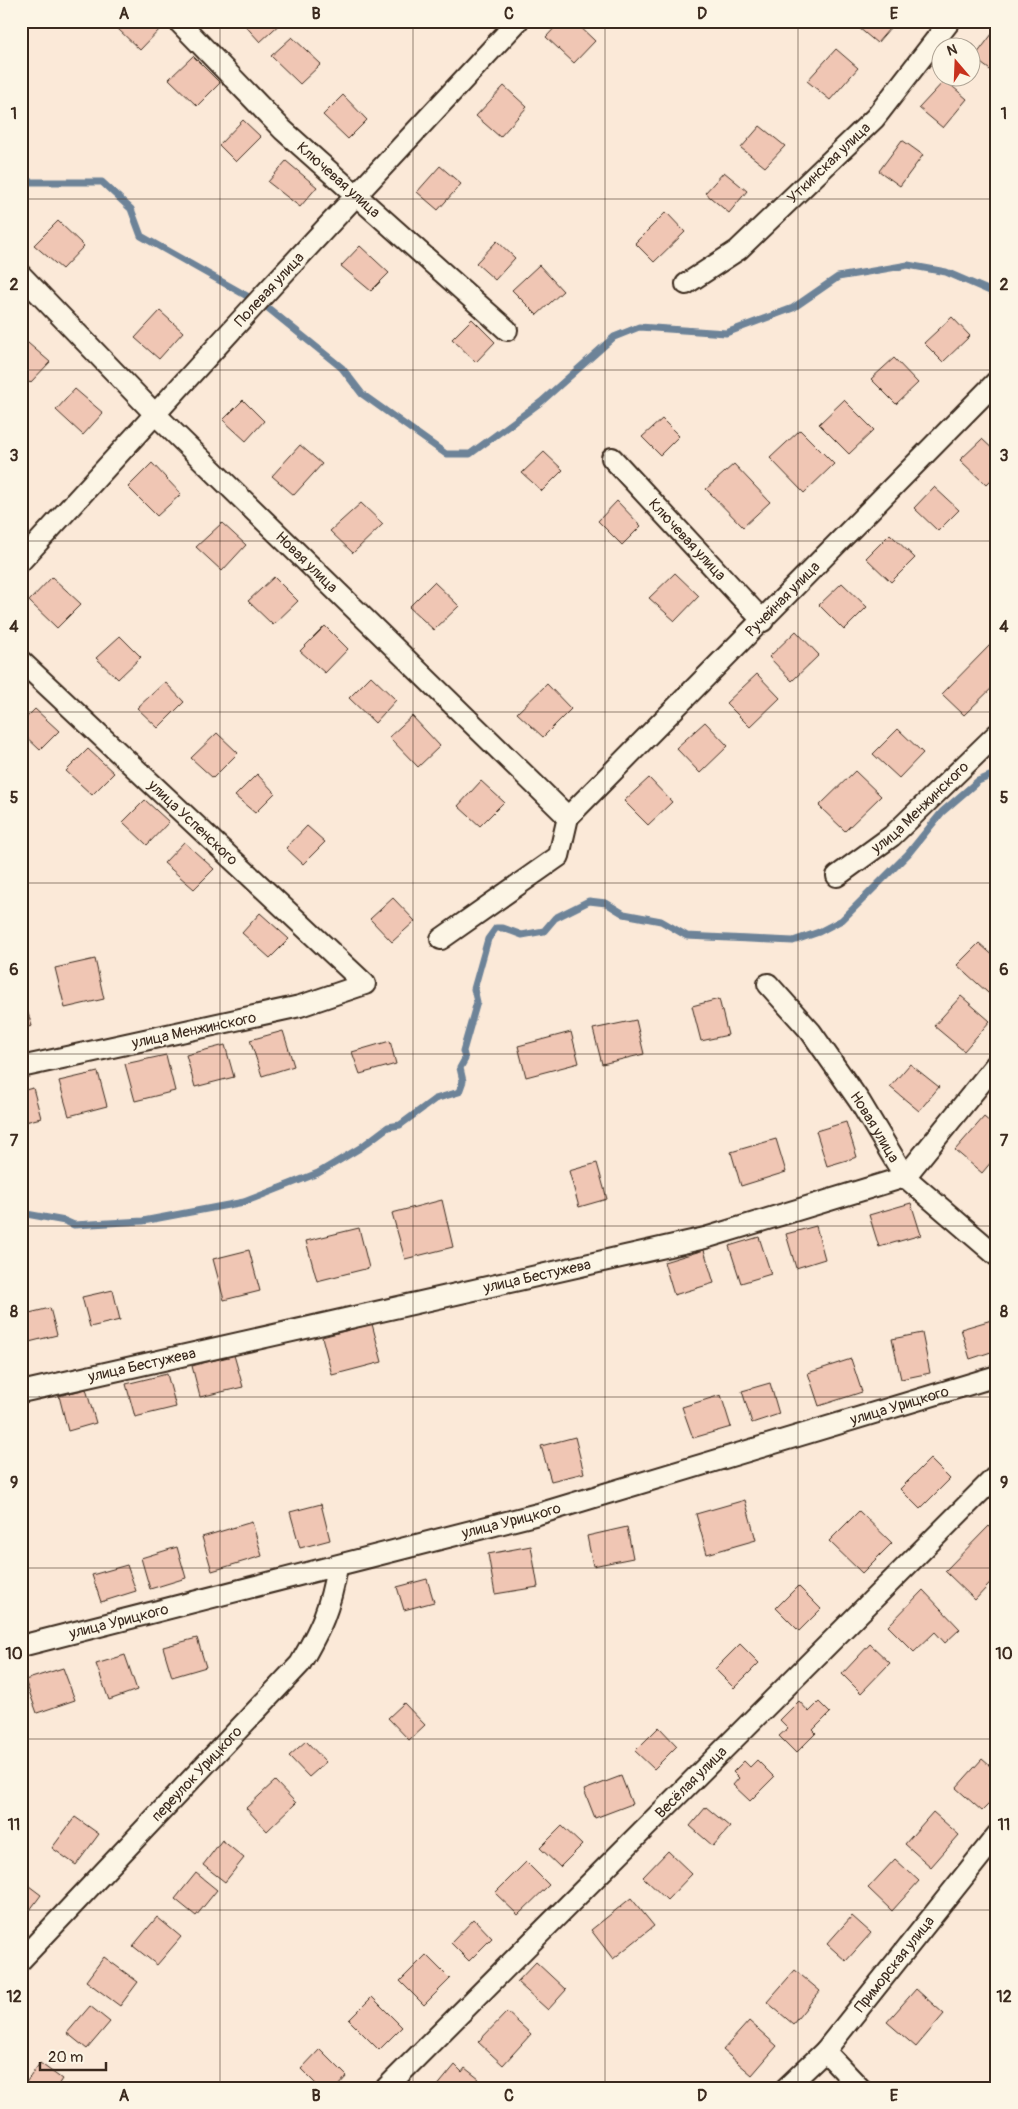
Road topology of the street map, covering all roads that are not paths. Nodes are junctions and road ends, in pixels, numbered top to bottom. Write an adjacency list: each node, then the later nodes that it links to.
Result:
1 (178, 21): 4 (street, Ключевая улица)
2 (518, 21): 4 (street, Полевая улица)
3 (950, 21): 6 (street, Уткинская улица)
4 (356, 195): 7 (street, Ключевая улица); 9 (street, Полевая улица)
5 (21, 275): 9 (street, Новая улица)
6 (686, 284)
7 (507, 330)
8 (997, 381): 12 (street, Ручейная улица)
9 (155, 414): 11 (street, Полевая улица); 15 (street, Новая улица)
10 (612, 458): 12 (street, Ключевая улица)
11 (21, 560)
12 (763, 621): 15 (street, Ручейная улица)
13 (21, 661): 18 (street, улица Успенского)
14 (997, 734): 16 (street, улица Менжинского)
15 (568, 817): 17 (street)
16 (837, 876)
17 (440, 938)
18 (366, 984): 21 (street, улица Менжинского)
19 (768, 984): 22 (street, Новая улица)
20 (997, 1063): 22 (street)
21 (21, 1067)
22 (905, 1178): 23 (street, Новая улица); 25 (street, улица Бестужева)
23 (997, 1256)
24 (997, 1376): 27 (street, улица Урицкого)
25 (21, 1392)
26 (997, 1475): 32 (street, Весёлая улица)
27 (337, 1567): 28 (street, улица Урицкого); 30 (street, переулок Урицкого)
28 (21, 1646)
29 (997, 1835): 31 (street, Приморская улица)
30 (21, 1960)
31 (825, 2050): 33 (street, Приморская улица); 34 (street)
32 (386, 2088)
33 (786, 2088)
34 (860, 2088)

